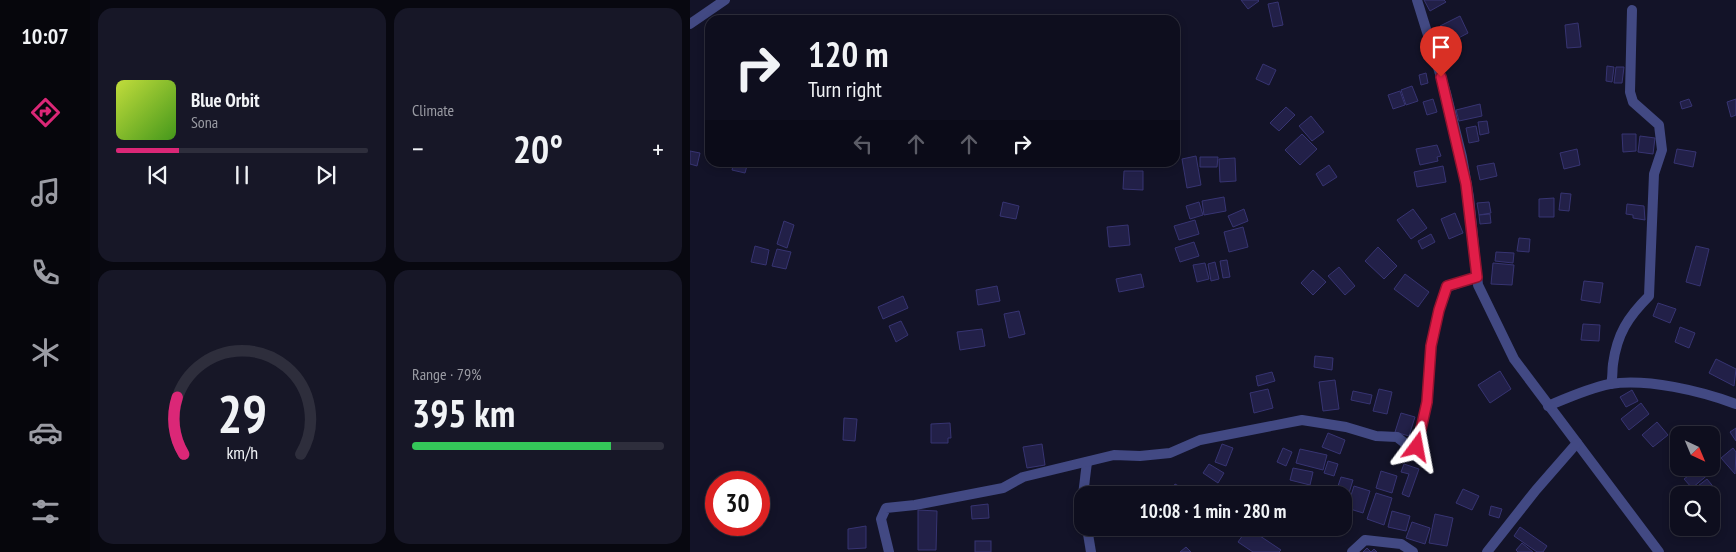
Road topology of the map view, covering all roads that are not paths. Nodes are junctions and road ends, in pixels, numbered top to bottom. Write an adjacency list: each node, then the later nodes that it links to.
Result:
1 (725, 0): 4 (street)
2 (1417, 0): 5 (street)
3 (1632, 10): 6 (street)
4 (690, 24)
5 (1477, 277): 8 (street); 10 (street)
6 (1610, 384): 7 (street); 8 (street)
7 (1736, 404)
8 (1548, 406): 9 (street)
9 (1577, 444): 17 (street); 18 (street)
10 (1087, 462): 11 (street); 13 (street)
11 (1084, 486)
12 (1088, 536): 14 (street)
13 (889, 552)
14 (1091, 552)
15 (1352, 552): 16 (street)
16 (1413, 552)
17 (1487, 552)
18 (1659, 552)

